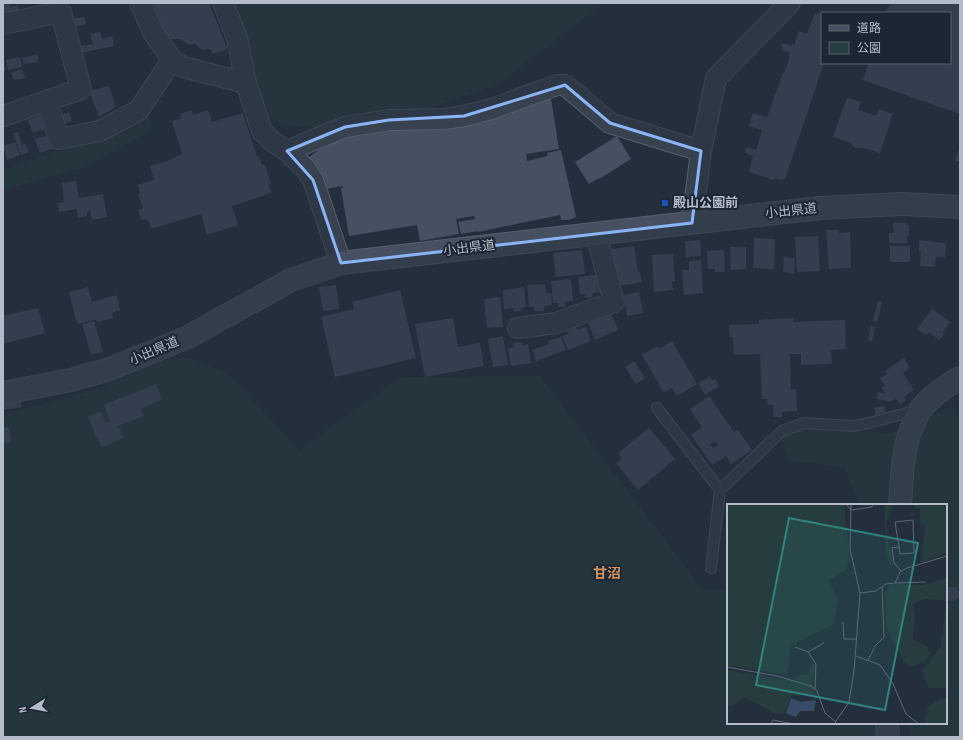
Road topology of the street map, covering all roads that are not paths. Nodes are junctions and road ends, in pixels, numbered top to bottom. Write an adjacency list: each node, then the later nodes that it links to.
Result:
1 (140, 3): 5 (street)
2 (223, 3): 6 (street)
3 (790, 3): 10 (street)
4 (3, 24): 7 (street)
5 (172, 60): 6 (street); 7 (street)
6 (246, 83): 9 (street)
7 (47, 100): 8 (street)
8 (3, 116)
9 (287, 151): 10 (street); 14 (street)
10 (701, 151): 12 (street)
11 (960, 207): 12 (main road, 小出県道)
12 (692, 223): 13 (main road, 小出県道)
13 (596, 233): 14 (main road, 小出県道); 15 (street)
14 (341, 263): 17 (main road, 小出県道)
15 (518, 328)
16 (960, 378): 19 (main road)
17 (3, 393)
18 (657, 408): 20 (lane)
19 (920, 410): 20 (lane); 21 (main road)
20 (720, 490): 22 (lane)
21 (900, 504)
22 (710, 568)
23 (887, 724): 24 (main road)
24 (888, 737)

